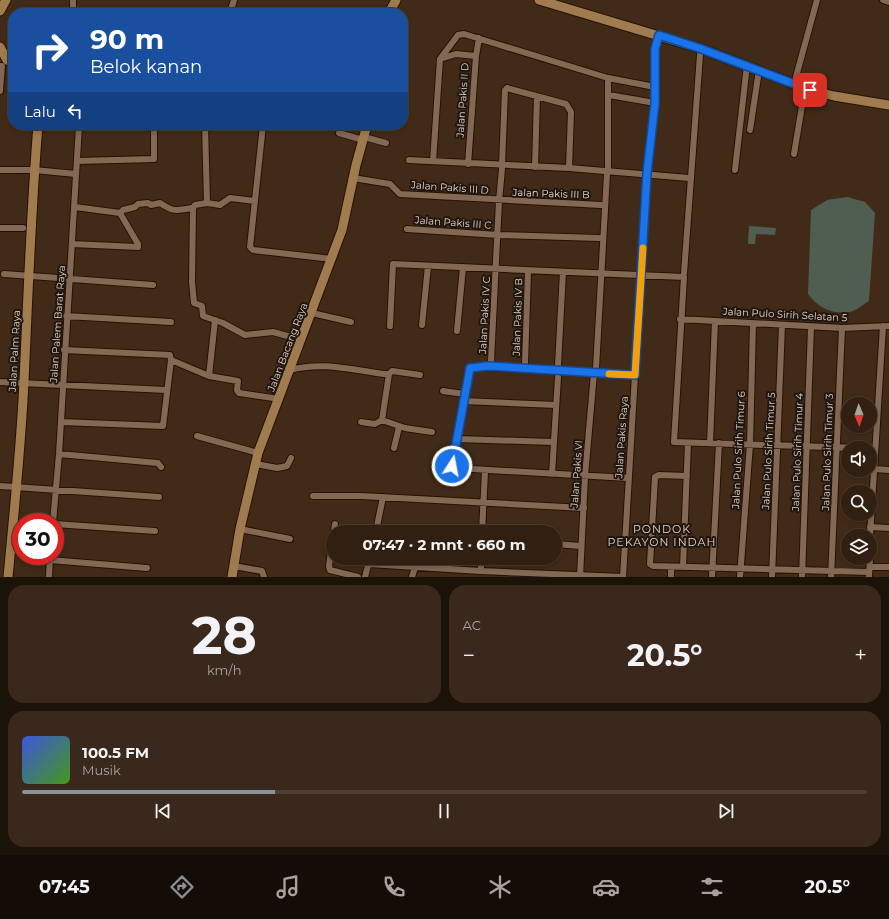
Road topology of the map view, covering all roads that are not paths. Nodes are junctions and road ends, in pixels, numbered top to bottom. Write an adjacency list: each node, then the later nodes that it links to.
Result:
1 (6, 0): 6 (street)
2 (539, 0): 7 (street)
3 (817, 0): 18 (street)
4 (883, 0): 5 (street)
5 (889, 2)
6 (0, 11)
7 (659, 35): 14 (street); 19 (street, Jalan Pakis Raya)
8 (479, 38): 11 (street, Jalan Pakis II D); 12 (street); 17 (street)
9 (0, 47): 13 (street)
10 (700, 55): 51 (street)
11 (476, 56): 12 (street); 40 (street, Jalan Pakis II D)
12 (440, 59): 39 (street)
13 (8, 60)
14 (747, 65): 16 (street); 46 (street)
15 (1, 66): 21 (street)
16 (759, 70): 18 (street); 32 (street)
17 (608, 78): 19 (street); 22 (street, Jalan Pakis VI)
18 (794, 84): 20 (street)
19 (655, 87): 24 (street, Jalan Pakis Raya)
20 (805, 88): 25 (street); 36 (street)
21 (0, 91)
22 (609, 95): 24 (street); 47 (street, Jalan Pakis VI)
23 (537, 96): 41 (street, Jalan Pakis IV C); 42 (street); 43 (street)
24 (655, 103): 48 (street, Jalan Pakis Raya)
25 (889, 105)
26 (38, 130): 45 (street, Jalan Palm Raya)
27 (79, 130): 38 (street, Jalan Palem Barat Raya)
28 (154, 130): 38 (street, Jalan Palem Barat Raya)
29 (205, 130): 54 (street)
30 (262, 130): 52 (street)
31 (366, 130): 34 (street, Jalan Bacang Raya)
32 (750, 130)
33 (339, 133): 34 (street)
34 (364, 139): 35 (street); 50 (street, Jalan Bacang Raya)
35 (386, 143)
36 (794, 154)
37 (409, 160): 39 (street)
38 (77, 161): 49 (street, Jalan Palem Barat Raya)
39 (433, 161): 40 (street)
40 (468, 164): 41 (street)
41 (502, 167): 42 (street); 53 (street, Jalan Pakis IV C)
42 (535, 167): 43 (street)
43 (569, 168): 47 (street)
44 (0, 170): 45 (street)
45 (34, 170): 49 (street); 74 (street, Jalan Palm Raya)
46 (735, 170)
47 (607, 172): 48 (street); 71 (street, Jalan Pakis VI)
48 (647, 173): 51 (street); 75 (street, Jalan Pakis Raya)
49 (76, 174): 56 (street, Jalan Palem Barat Raya)
50 (353, 178): 53 (street, Jalan Pakis III D); 65 (street, Jalan Bacang Raya)
51 (689, 178): 72 (street)
52 (255, 201): 54 (street); 65 (street)
53 (499, 201): 55 (street, Jalan Pakis III B); 62 (street, Jalan Pakis IV C)
54 (207, 203): 57 (street)
55 (601, 205)
56 (74, 207): 58 (street); 64 (street, Jalan Palem Barat Raya)
57 (193, 208): 58 (street); 81 (street)
58 (120, 213): 64 (street)
59 (0, 228): 60 (street)
60 (23, 228)
61 (407, 229): 62 (street, Jalan Pakis III C)
62 (498, 235): 63 (street, Jalan Pakis III C); 68 (street, Jalan Pakis IV C)
63 (599, 238)
64 (72, 244): 76 (street, Jalan Palem Barat Raya)
65 (332, 259): 78 (street, Jalan Bacang Raya)
66 (428, 266): 67 (street); 86 (street); 88 (street)
67 (463, 267): 68 (street); 92 (street)
68 (496, 270): 69 (street); 96 (street, Jalan Pakis IV C)
69 (528, 271): 70 (street); 97 (street, Jalan Pakis IV B)
70 (563, 272): 71 (street); 98 (street)
71 (602, 273): 75 (street); 100 (street, Jalan Pakis VI)
72 (684, 273)
73 (4, 274): 74 (street)
74 (29, 275): 76 (street); 107 (street, Jalan Palm Raya)
75 (642, 276): 80 (street); 103 (street, Jalan Pakis Raya)
76 (70, 279): 77 (street); 79 (street, Jalan Palem Barat Raya)
77 (153, 284)
78 (312, 313): 84 (street); 93 (street, Jalan Bacang Raya)
79 (66, 316): 83 (street); 94 (street, Jalan Palem Barat Raya)
80 (680, 319): 82 (street, Jalan Pulo Sirih Selatan 5); 123 (street)
81 (215, 320): 93 (street); 104 (street)
82 (715, 321): 85 (street, Jalan Pulo Sirih Selatan 5); 124 (street)
83 (171, 322)
84 (351, 322)
85 (753, 324): 87 (street, Jalan Pulo Sirih Selatan 5); 126 (street, Jalan Pulo Sirih Timur 6)
86 (422, 325)
87 (782, 325): 90 (street, Jalan Pulo Sirih Selatan 5); 127 (street, Jalan Pulo Sirih Timur 5)
88 (390, 326)
89 (886, 326): 91 (street, Jalan Pulo Sirih Selatan 5); 121 (street)
90 (811, 327): 91 (street, Jalan Pulo Sirih Selatan 5); 128 (street, Jalan Pulo Sirih Timur 4)
91 (842, 328): 129 (street, Jalan Pulo Sirih Timur 3)
92 (457, 331)
93 (302, 340): 99 (street, Jalan Bacang Raya)
94 (64, 350): 95 (street); 108 (street, Jalan Palem Barat Raya)
95 (171, 360): 104 (street); 109 (street)
96 (491, 361)
97 (525, 364)
98 (558, 365)
99 (290, 370): 101 (street); 112 (street, Jalan Bacang Raya)
100 (595, 371): 103 (street); 111 (street); 141 (street, Jalan Pakis VI)
101 (389, 374): 102 (street); 114 (street)
102 (420, 374)
103 (635, 375): 144 (street, Jalan Pakis Raya)
104 (209, 376): 112 (street)
105 (558, 377): 113 (street)
106 (0, 382): 107 (street)
107 (24, 382): 108 (street); 146 (street, Jalan Palm Raya)
108 (63, 384): 109 (street); 115 (street, Jalan Palem Barat Raya)
109 (166, 390): 115 (street)
110 (442, 391): 111 (street)
111 (464, 398): 113 (street); 120 (street)
112 (280, 399): 132 (street, Jalan Bacang Raya)
113 (556, 405): 122 (street)
114 (382, 420): 116 (street); 117 (street)
115 (61, 422): 133 (street, Jalan Palem Barat Raya)
116 (361, 422)
117 (400, 427): 118 (street); 131 (street)
118 (432, 432)
119 (197, 436): 132 (street)
120 (458, 439): 122 (street); 139 (street)
121 (874, 441)
122 (553, 442): 140 (street)
123 (688, 443): 124 (street); 142 (street)
124 (710, 443): 125 (street)
125 (719, 443): 126 (street); 174 (street)
126 (750, 444): 127 (street); 177 (street, Jalan Pulo Sirih Timur 6)
127 (778, 445): 128 (street); 180 (street, Jalan Pulo Sirih Timur 5)
128 (807, 446): 129 (street); 181 (street, Jalan Pulo Sirih Timur 4)
129 (837, 447): 130 (street); 182 (street, Jalan Pulo Sirih Timur 3)
130 (841, 447)
131 (394, 448)
132 (258, 453): 135 (street, Jalan Bacang Raya)
133 (59, 454): 136 (street); 147 (street, Jalan Palem Barat Raya)
134 (291, 458): 135 (street)
135 (256, 464): 159 (street, Jalan Bacang Raya)
136 (161, 467)
137 (877, 469): 138 (street)
138 (889, 470)
139 (485, 471): 140 (street); 151 (street)
140 (552, 474): 141 (street)
141 (585, 476): 144 (street); 152 (street, Jalan Pakis VI)
142 (687, 476): 172 (street); 173 (street)
143 (873, 477): 157 (street)
144 (628, 478): 191 (street, Jalan Pakis Raya)
145 (0, 486): 146 (street)
146 (17, 487): 147 (street); 184 (street, Jalan Palm Raya)
147 (55, 489): 149 (street); 153 (street, Jalan Palem Barat Raya)
148 (313, 496): 150 (street)
149 (159, 497)
150 (383, 497): 151 (street); 155 (street)
151 (484, 503): 152 (street); 156 (street)
152 (584, 508): 163 (street, Jalan Pakis VI)
153 (54, 513)
154 (64, 524): 160 (street)
155 (377, 525)
156 (482, 525)
157 (870, 528): 158 (street)
158 (889, 528)
159 (240, 529): 161 (street); 170 (street, Jalan Bacang Raya)
160 (155, 531)
161 (290, 539)
162 (562, 545): 163 (street)
163 (582, 546): 183 (street, Jalan Pakis VI)
164 (64, 559): 176 (street)
165 (50, 565): 185 (street)
166 (329, 565): 188 (street)
167 (368, 565): 189 (street)
168 (400, 565): 171 (street)
169 (481, 565): 178 (street)
170 (234, 566): 186 (street, Jalan Bacang Raya); 187 (street)
171 (415, 567): 178 (street); 190 (street)
172 (671, 567): 173 (street); 192 (street)
173 (683, 567): 174 (street)
174 (713, 567): 177 (street); 193 (street)
175 (889, 567): 179 (street)
176 (147, 568)
177 (741, 568): 180 (street); 194 (street, Jalan Pulo Sirih Timur 6)
178 (481, 571): 183 (street)
179 (869, 572): 182 (street)
180 (772, 574): 181 (street)
181 (802, 574): 182 (street)
182 (832, 574)
183 (580, 576): 191 (street)
184 (8, 577)
185 (49, 577)
186 (232, 577)
187 (264, 577)
188 (358, 577)
189 (365, 577)
190 (412, 577)
191 (624, 577)
192 (671, 577)
193 (712, 577)
194 (740, 577)

